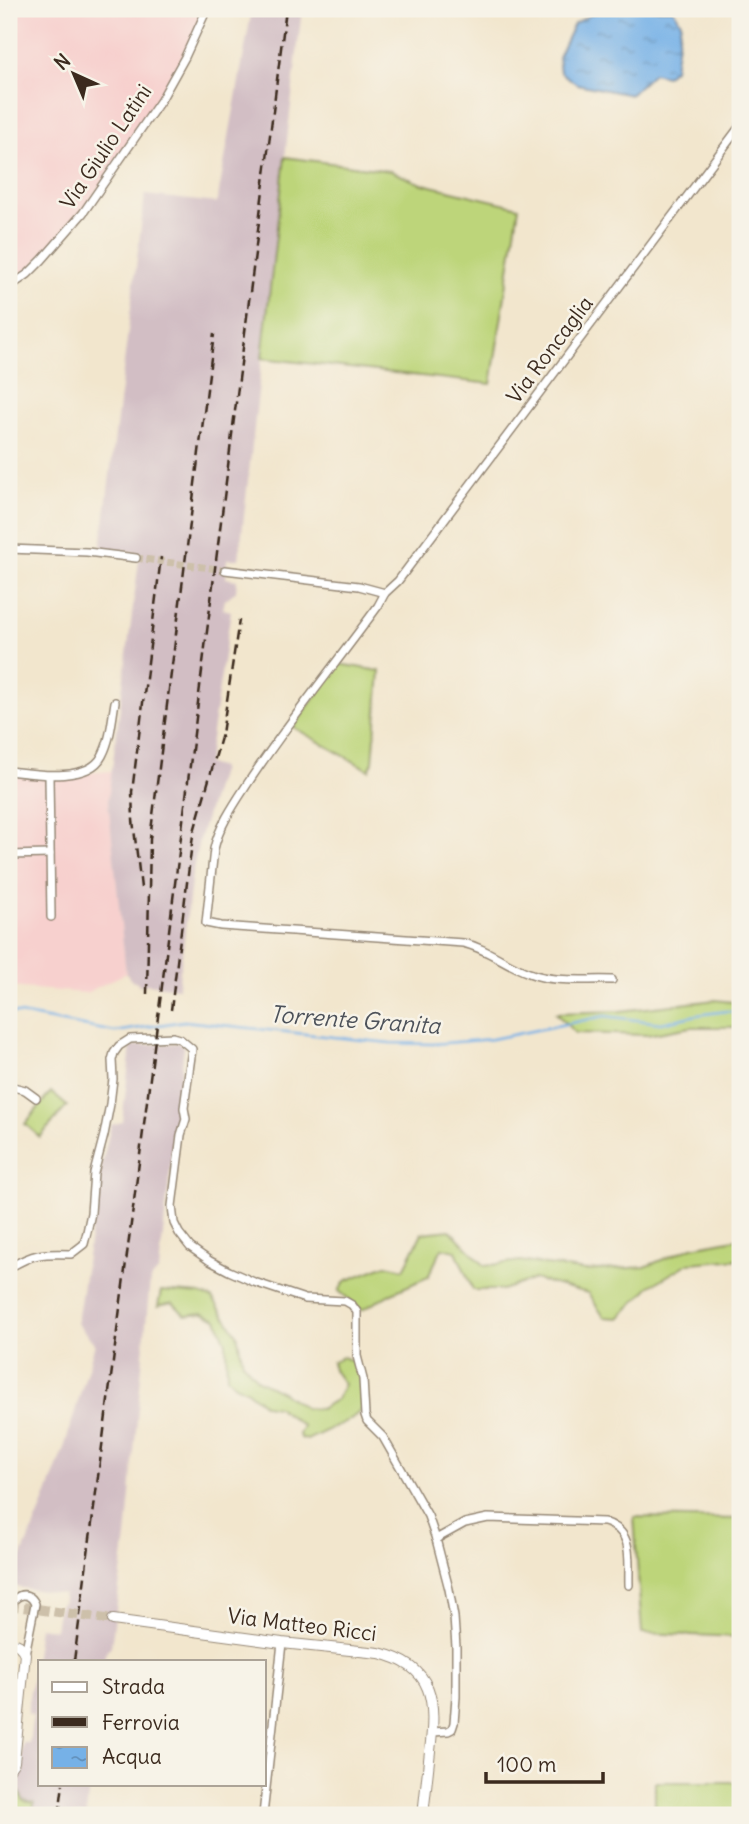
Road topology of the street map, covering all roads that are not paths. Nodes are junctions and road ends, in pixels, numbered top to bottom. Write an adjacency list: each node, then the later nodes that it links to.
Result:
1 (207, 9): 3 (street, Via Giulio Latini)
2 (740, 125): 7 (street, Via Roncaglia)
3 (9, 287)
4 (9, 549): 5 (street)
5 (136, 558)
6 (225, 570): 7 (street)
7 (385, 593): 14 (street, Via Roncaglia)
8 (115, 702): 10 (street)
9 (9, 771): 10 (street)
10 (49, 776): 11 (street)
11 (50, 854): 12 (street); 13 (street)
12 (9, 855)
13 (51, 918)
14 (612, 980)
15 (9, 1086): 16 (street)
16 (36, 1098)
17 (9, 1268): 18 (street)
18 (436, 1538): 19 (street); 25 (street)
19 (628, 1585)
20 (9, 1618): 24 (street)
21 (113, 1620): 22 (main road, Via Matteo Ricci)
22 (282, 1643): 25 (main road, Via Matteo Ricci); 27 (street)
23 (9, 1645): 24 (main road)
24 (25, 1654): 26 (main road)
25 (433, 1732): 28 (main road, Via Matteo Ricci)
26 (9, 1769)
27 (263, 1815)
28 (425, 1815)

